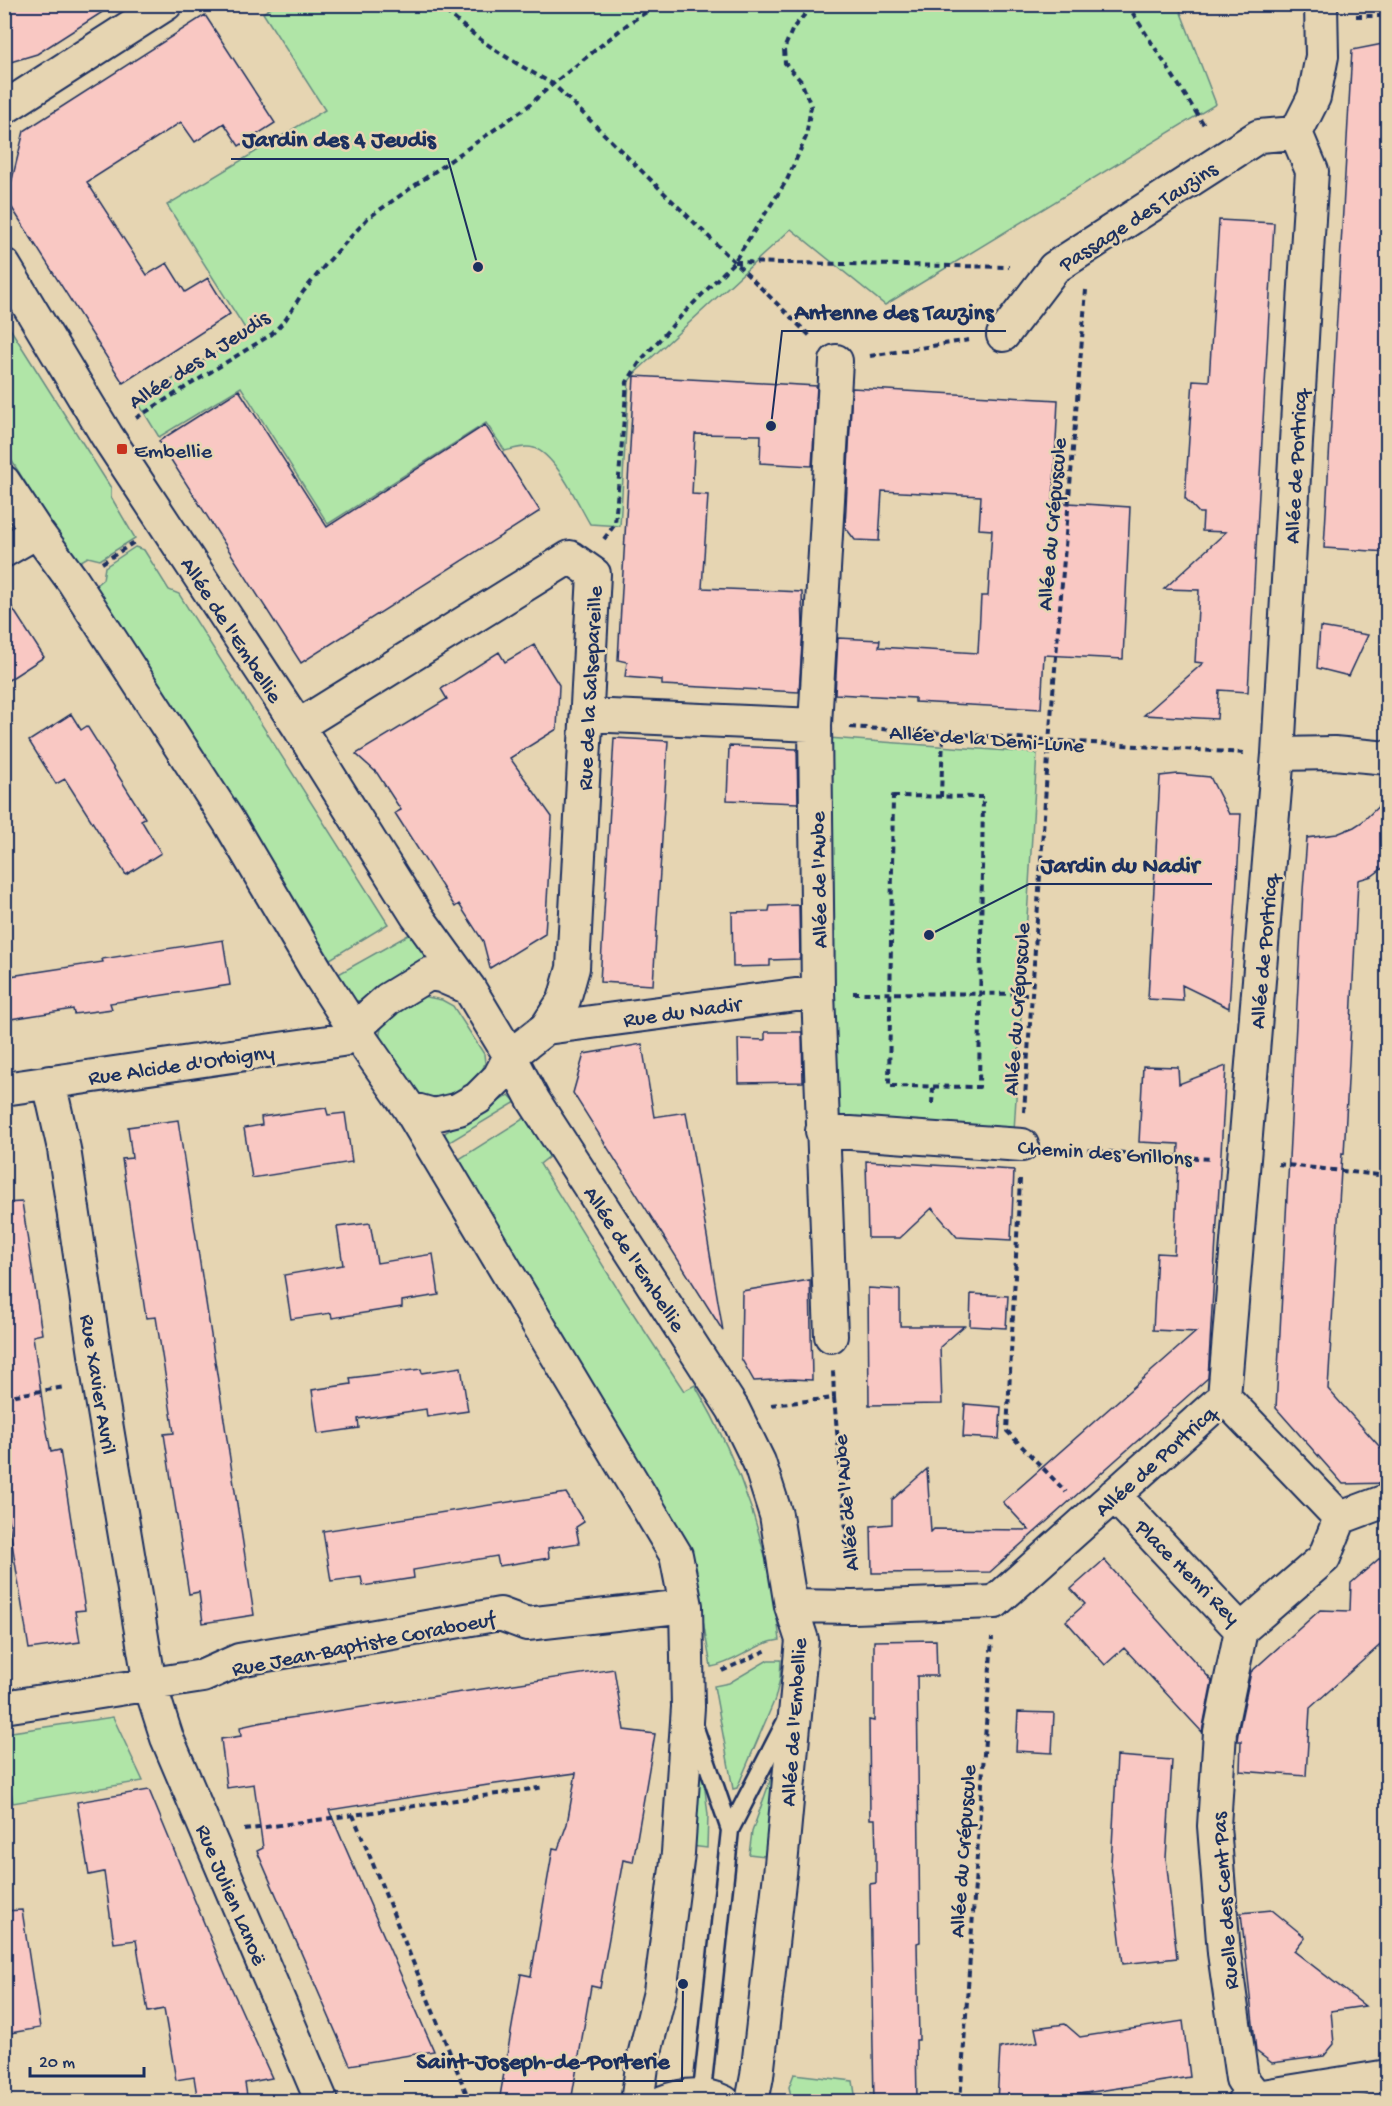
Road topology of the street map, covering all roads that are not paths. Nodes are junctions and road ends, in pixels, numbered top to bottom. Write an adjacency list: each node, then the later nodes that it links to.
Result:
1 (166, 4): 3 (street)
2 (1321, 4): 4 (street)
3 (4, 108)
4 (1296, 133): 6 (street, Passage des Tauzins); 14 (street, Allée de Portricq)
5 (4, 265): 13 (street, Allée de l'Embellie)
6 (1003, 335)
7 (836, 361): 12 (street, Allée de l'Aube)
8 (5, 484): 9 (street)
9 (37, 532): 10 (street); 18 (street)
10 (4, 551)
11 (587, 716): 12 (street); 13 (street, Rue de la Salsepareille); 19 (street, Rue de la Salsepareille)
12 (815, 725): 17 (street, Allée de l'Aube)
13 (298, 726): 16 (street, Allée de l'Embellie)
14 (1278, 754): 15 (street); 27 (street, Allée de Portricq)
15 (1388, 758)
16 (469, 988): 18 (street); 20 (street, Allée de l'Embellie)
17 (818, 992): 19 (street, Rue du Nadir); 24 (street, Allée de l'Aube)
18 (354, 1029): 21 (street, Rue Alcide d'Orbigny); 23 (street)
19 (546, 1029): 20 (street, Rue de la Salsepareille)
20 (510, 1056): 23 (street); 32 (street, Allée de l'Embellie)
21 (49, 1082): 22 (street, Rue Alcide d'Orbigny); 34 (street, Rue Xavier Avril)
22 (4, 1089)
23 (409, 1108): 31 (street)
24 (822, 1131): 25 (street, Chemin des Grillons); 26 (street, Allée de l'Aube)
25 (1022, 1145)
26 (831, 1336)
27 (1224, 1397): 28 (street, Allée de Portricq); 30 (street)
28 (1114, 1496): 32 (street, Allée de Portricq); 33 (street, Place Henri Rey)
29 (1388, 1500): 30 (street)
30 (1340, 1518): 33 (street, Place Henri Rey)
31 (686, 1606): 34 (street, Rue Jean-Baptiste Coraboeuf); 35 (street)
32 (791, 1606): 36 (street, Allée de l'Embellie)
33 (1241, 1630): 41 (street, Ruelle des Cent Pas)
34 (150, 1685): 37 (street, Rue Jean-Baptiste Coraboeuf); 42 (street, Rue Julien Lanoë)
35 (687, 1694): 38 (lane); 43 (street)
36 (797, 1699): 38 (lane); 45 (street, Allée de l'Embellie)
37 (4, 1707)
38 (730, 1830): 40 (lane)
39 (1388, 2076): 41 (street)
40 (709, 2099): 44 (street)
41 (1253, 2100)
42 (322, 2102)
43 (637, 2102)
44 (663, 2102)
45 (752, 2102)

